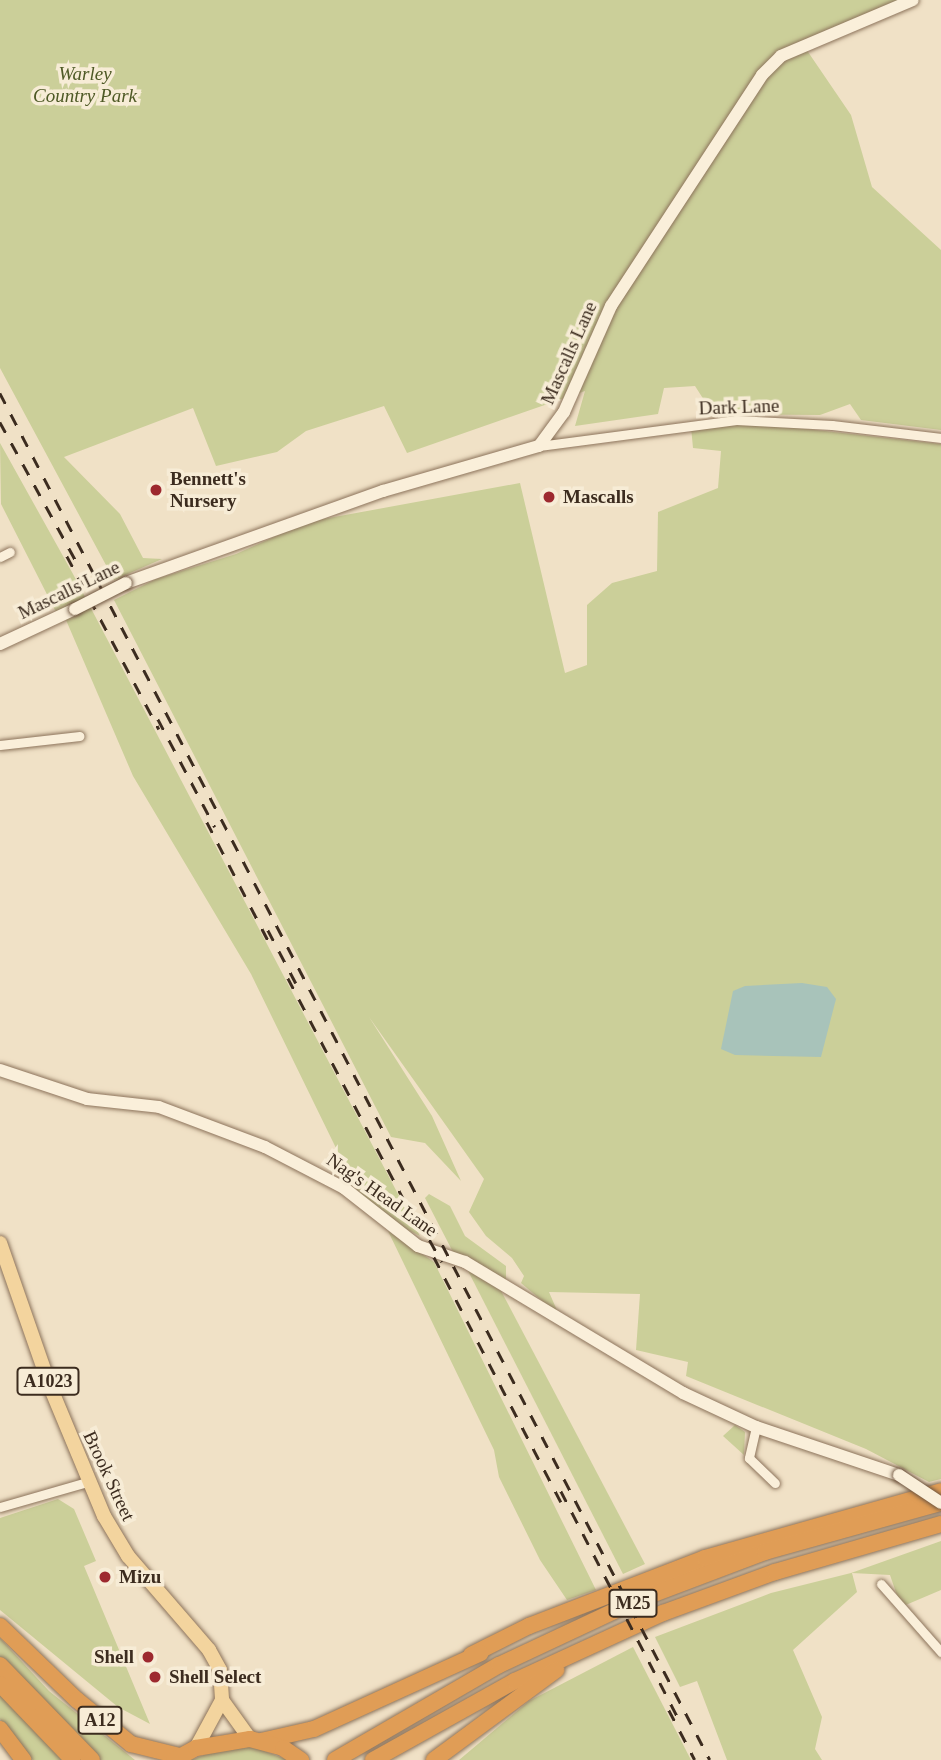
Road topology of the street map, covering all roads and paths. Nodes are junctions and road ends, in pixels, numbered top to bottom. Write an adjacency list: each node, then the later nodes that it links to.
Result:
1 (913, 0): 2 (street, Mascalls Lane)
2 (557, 426): 4 (street); 5 (street, Mascalls Lane)
3 (941, 438): 4 (street, Dark Lane)
4 (570, 440): 5 (street, Dark Lane)
5 (539, 446): 8 (street, Mascalls Lane, bridge)
6 (10, 552): 7 (street)
7 (0, 557)
8 (0, 644)
9 (79, 736): 10 (street)
10 (0, 745)
11 (0, 1070): 13 (street, Nag's Head Lane)
12 (0, 1243): 14 (main road, Brook Street / A1023)
13 (756, 1427): 15 (street); 17 (street, Nag's Head Lane, bridge)
14 (87, 1482): 18 (street); 28 (main road, Brook Street / A1023)
15 (775, 1483)
16 (941, 1491): 25 (highway, M25)
17 (941, 1503): 20 (highway, M25)
18 (0, 1507)
19 (941, 1524): 23 (highway, M25)
20 (725, 1566): 25 (highway, M25); 32 (highway, M25)
21 (881, 1584): 24 (street)
22 (0, 1626): 33 (highway, A12)
23 (580, 1650): 38 (highway, M25); 39 (highway, M25)
24 (941, 1652)
25 (471, 1655): 30 (highway, M25)
26 (0, 1665): 36 (highway, A12)
27 (0, 1684): 35 (highway, A12)
28 (222, 1700): 30 (main road, Brook Street / A1023); 31 (main road)
29 (0, 1729): 34 (highway)
30 (255, 1740): 31 (highway); 37 (highway)
31 (196, 1748): 33 (highway)
32 (340, 1757)
33 (177, 1758)
34 (23, 1760)
35 (73, 1760)
36 (92, 1760)
37 (301, 1760)
38 (373, 1760)
39 (434, 1760)

